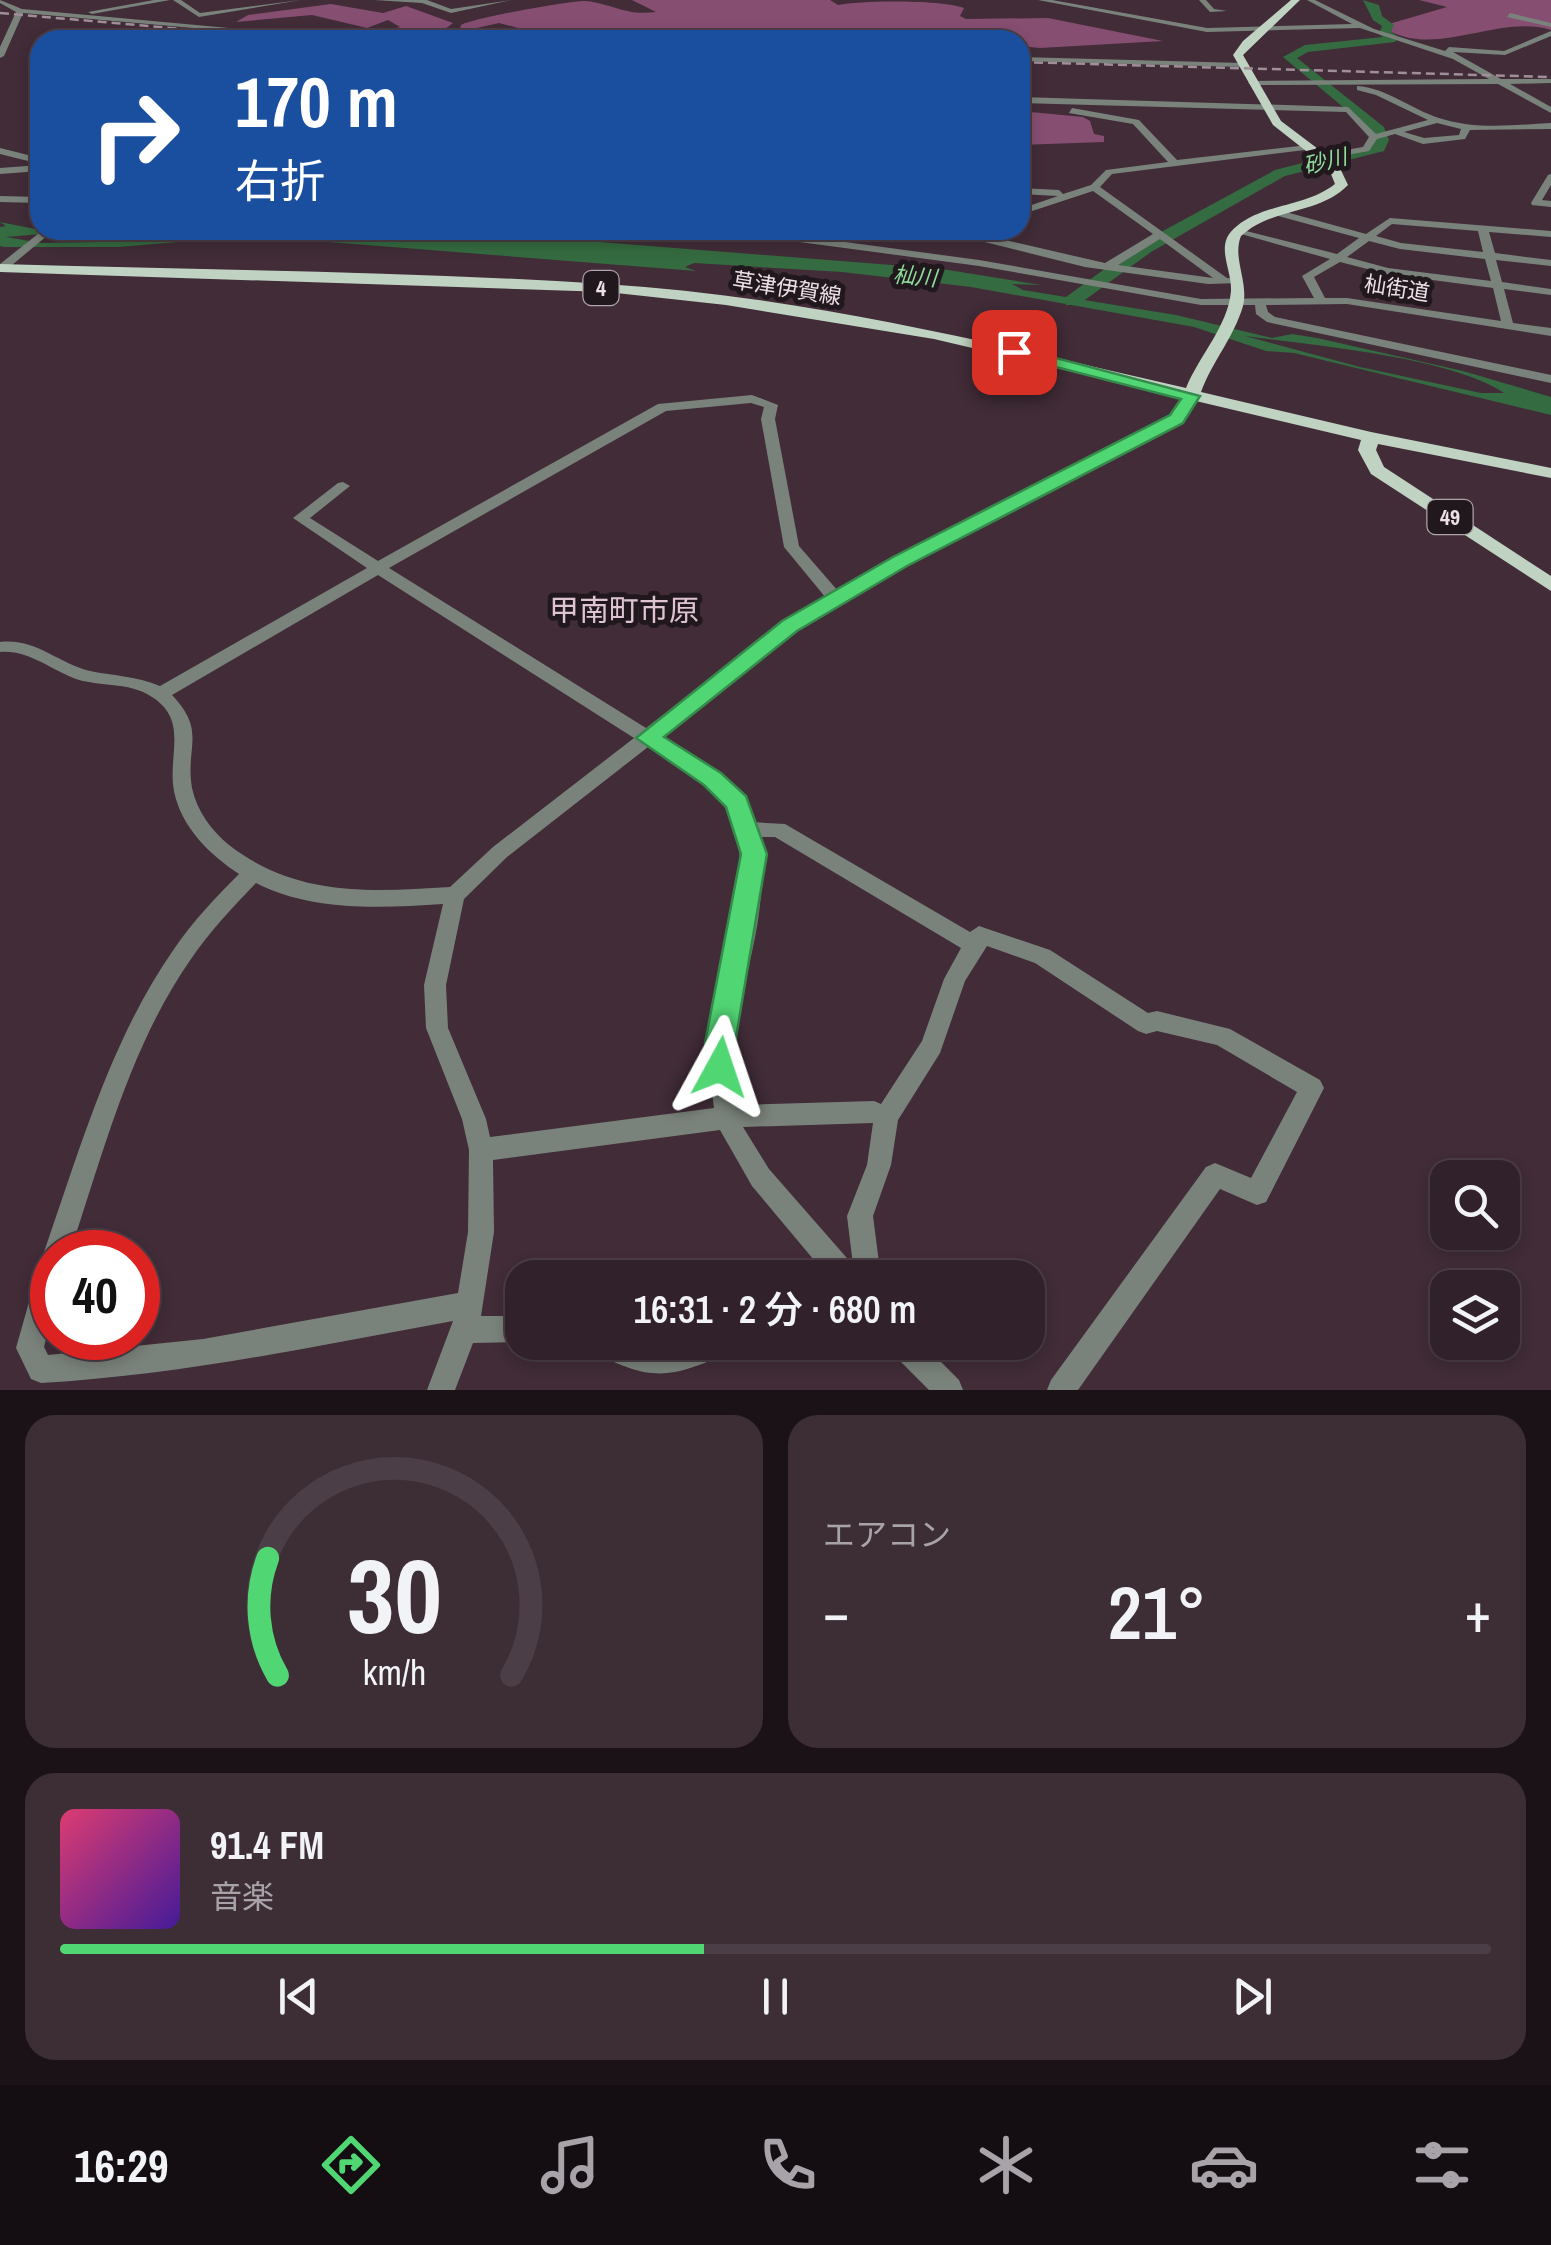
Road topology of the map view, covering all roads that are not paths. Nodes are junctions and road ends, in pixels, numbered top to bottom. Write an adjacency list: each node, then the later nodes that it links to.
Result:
1 (0, 0): 18 (street)
2 (167, 0): 19 (street)
3 (176, 0): 15 (street)
4 (227, 0): 15 (street)
5 (279, 0): 6 (street); 15 (street)
6 (298, 0)
7 (377, 0): 14 (street)
8 (470, 0): 16 (street)
9 (508, 0): 16 (street)
10 (1042, 0): 26 (street)
11 (1202, 0): 17 (street)
12 (1296, 0): 26 (main road)
13 (1310, 0): 22 (street)
14 (392, 2): 16 (street)
15 (240, 8)
16 (460, 10)
17 (1223, 11)
18 (20, 12): 19 (street); 24 (street)
19 (62, 15): 25 (street)
20 (1510, 16): 21 (street)
21 (1551, 25)
22 (1362, 26): 26 (street); 28 (street)
23 (0, 30): 24 (street)
24 (12, 30): 29 (street)
25 (238, 30)
26 (1260, 31): 31 (main road)
27 (1551, 32): 28 (street)
28 (1449, 54): 32 (street)
29 (0, 56)
30 (1030, 59): 31 (street)
31 (1243, 65): 34 (main road)
32 (1496, 80): 33 (street); 35 (street); 37 (street)
33 (1551, 81)
34 (1252, 83): 35 (street); 40 (main road)
35 (1342, 83): 43 (street)
36 (1551, 95): 37 (street)
37 (1528, 97): 41 (street)
38 (1030, 100): 39 (street)
39 (1043, 100): 40 (street); 51 (street)
40 (1266, 107): 46 (street); 47 (main road)
41 (1551, 110)
42 (1339, 119): 46 (street)
43 (1434, 120): 45 (street); 46 (street)
44 (1551, 126): 45 (street)
45 (1466, 128): 46 (street)
46 (1382, 135): 49 (street)
47 (1305, 147): 49 (main road); 51 (street)
48 (0, 151): 50 (street)
49 (1324, 160): 62 (main road)
50 (30, 161)
51 (1173, 161): 55 (street)
52 (30, 166): 53 (street)
53 (0, 171)
54 (1551, 177): 60 (street)
55 (1094, 187): 57 (street); 66 (street)
56 (1030, 192): 57 (street)
57 (1069, 194): 61 (street)
58 (0, 199): 59 (street)
59 (30, 200)
60 (1551, 204)
61 (1030, 208)
62 (1275, 212): 63 (main road); 67 (street)
63 (1238, 230): 72 (street); 76 (main road)
64 (1483, 230): 65 (street); 67 (street); 71 (street)
65 (1551, 234)
66 (1162, 238): 75 (street); 76 (street)
67 (1365, 238): 71 (street); 72 (street)
68 (36, 240): 74 (street)
69 (829, 240): 81 (street, 杣街道)
70 (990, 240): 75 (street)
71 (1491, 258): 73 (street); 77 (street)
72 (1339, 259): 77 (street); 79 (street)
73 (1551, 263)
74 (5, 265): 85 (main road, 草津伊賀線 / 4)
75 (1113, 268): 76 (street)
76 (1229, 280): 81 (main road)
77 (1498, 286): 78 (street); 82 (street)
78 (1551, 292)
79 (1320, 299): 80 (street, 杣街道); 82 (street, 杣街道)
80 (1260, 302): 81 (street, 杣街道); 84 (street)
81 (1233, 308): 85 (main road)
82 (1508, 325): 83 (street, 杣街道)
83 (1551, 332)
84 (1551, 379)
85 (1193, 390): 86 (main road, 草津伊賀線 / 4); 91 (street)
86 (1371, 437): 87 (main road, 草津伊賀線 / 4); 90 (main road, 49)
87 (1551, 473)
88 (343, 486): 89 (street)
89 (378, 568): 91 (street); 93 (street); 94 (street)
90 (1551, 586)
91 (835, 598): 94 (street)
92 (0, 647): 93 (street)
93 (161, 694): 96 (street)
94 (648, 738): 95 (street); 97 (street)
95 (748, 830): 98 (street); 100 (street)
96 (252, 875): 97 (street); 102 (street)
97 (455, 895): 101 (street)
98 (976, 946): 99 (street); 115 (street)
99 (886, 1117): 100 (street); 104 (street)
100 (727, 1119): 101 (street); 103 (street)
101 (481, 1150): 105 (street)
102 (65, 1230)
103 (831, 1260)
104 (866, 1260)
105 (468, 1317): 106 (street); 107 (street); 113 (street)
106 (505, 1325)
107 (160, 1358)
108 (36, 1360): 109 (street)
109 (146, 1360)
110 (636, 1360): 111 (street)
111 (666, 1360)
112 (920, 1360): 114 (street)
113 (441, 1390)
114 (949, 1390)
115 (1061, 1390)

